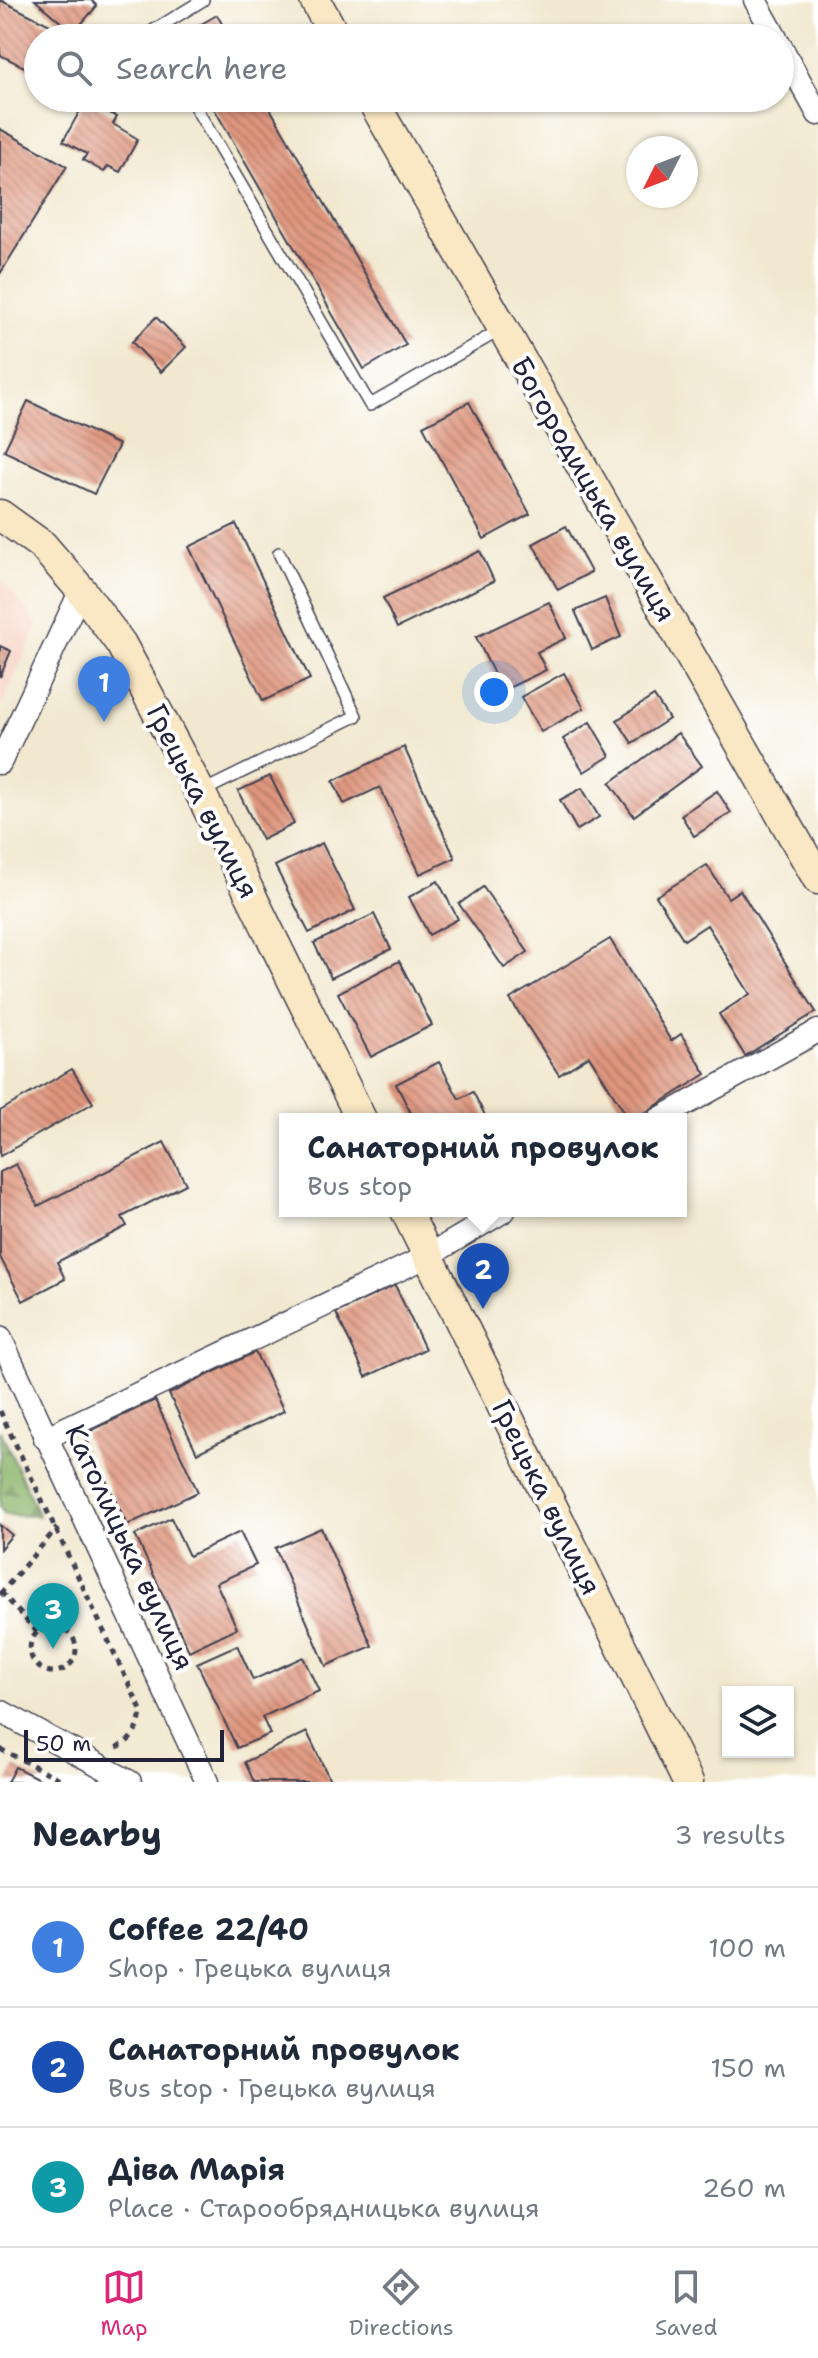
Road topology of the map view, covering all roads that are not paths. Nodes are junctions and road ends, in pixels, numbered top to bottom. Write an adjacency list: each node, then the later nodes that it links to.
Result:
1 (203, 0): 4 (lane)
2 (315, 0): 5 (street)
3 (755, 0): 6 (street)
4 (164, 24)
5 (328, 24)
6 (768, 24)
7 (794, 70): 10 (street)
8 (198, 112): 11 (lane)
9 (379, 112): 11 (street, Богородицька вулиця)
10 (818, 114)
11 (502, 329): 17 (street, Богородицька вулиця)
12 (0, 515): 14 (street, Грецька вулиця)
13 (279, 553): 16 (lane)
14 (81, 590): 15 (street); 16 (street, Грецька вулиця)
15 (0, 763)
16 (200, 792): 19 (street, Грецька вулиця)
17 (818, 879)
18 (818, 1031): 20 (street)
19 (358, 1113)
20 (670, 1113)
21 (409, 1217): 23 (street, Грецька вулиця)
22 (494, 1217): 23 (street)
23 (428, 1256): 25 (street); 29 (street, Грецька вулиця)
24 (0, 1337): 25 (street, Католицька вулиця)
25 (45, 1438): 28 (street, Католицька вулиця)
26 (0, 1711): 27 (street)
27 (130, 1782)
28 (207, 1782)
29 (688, 1782)

